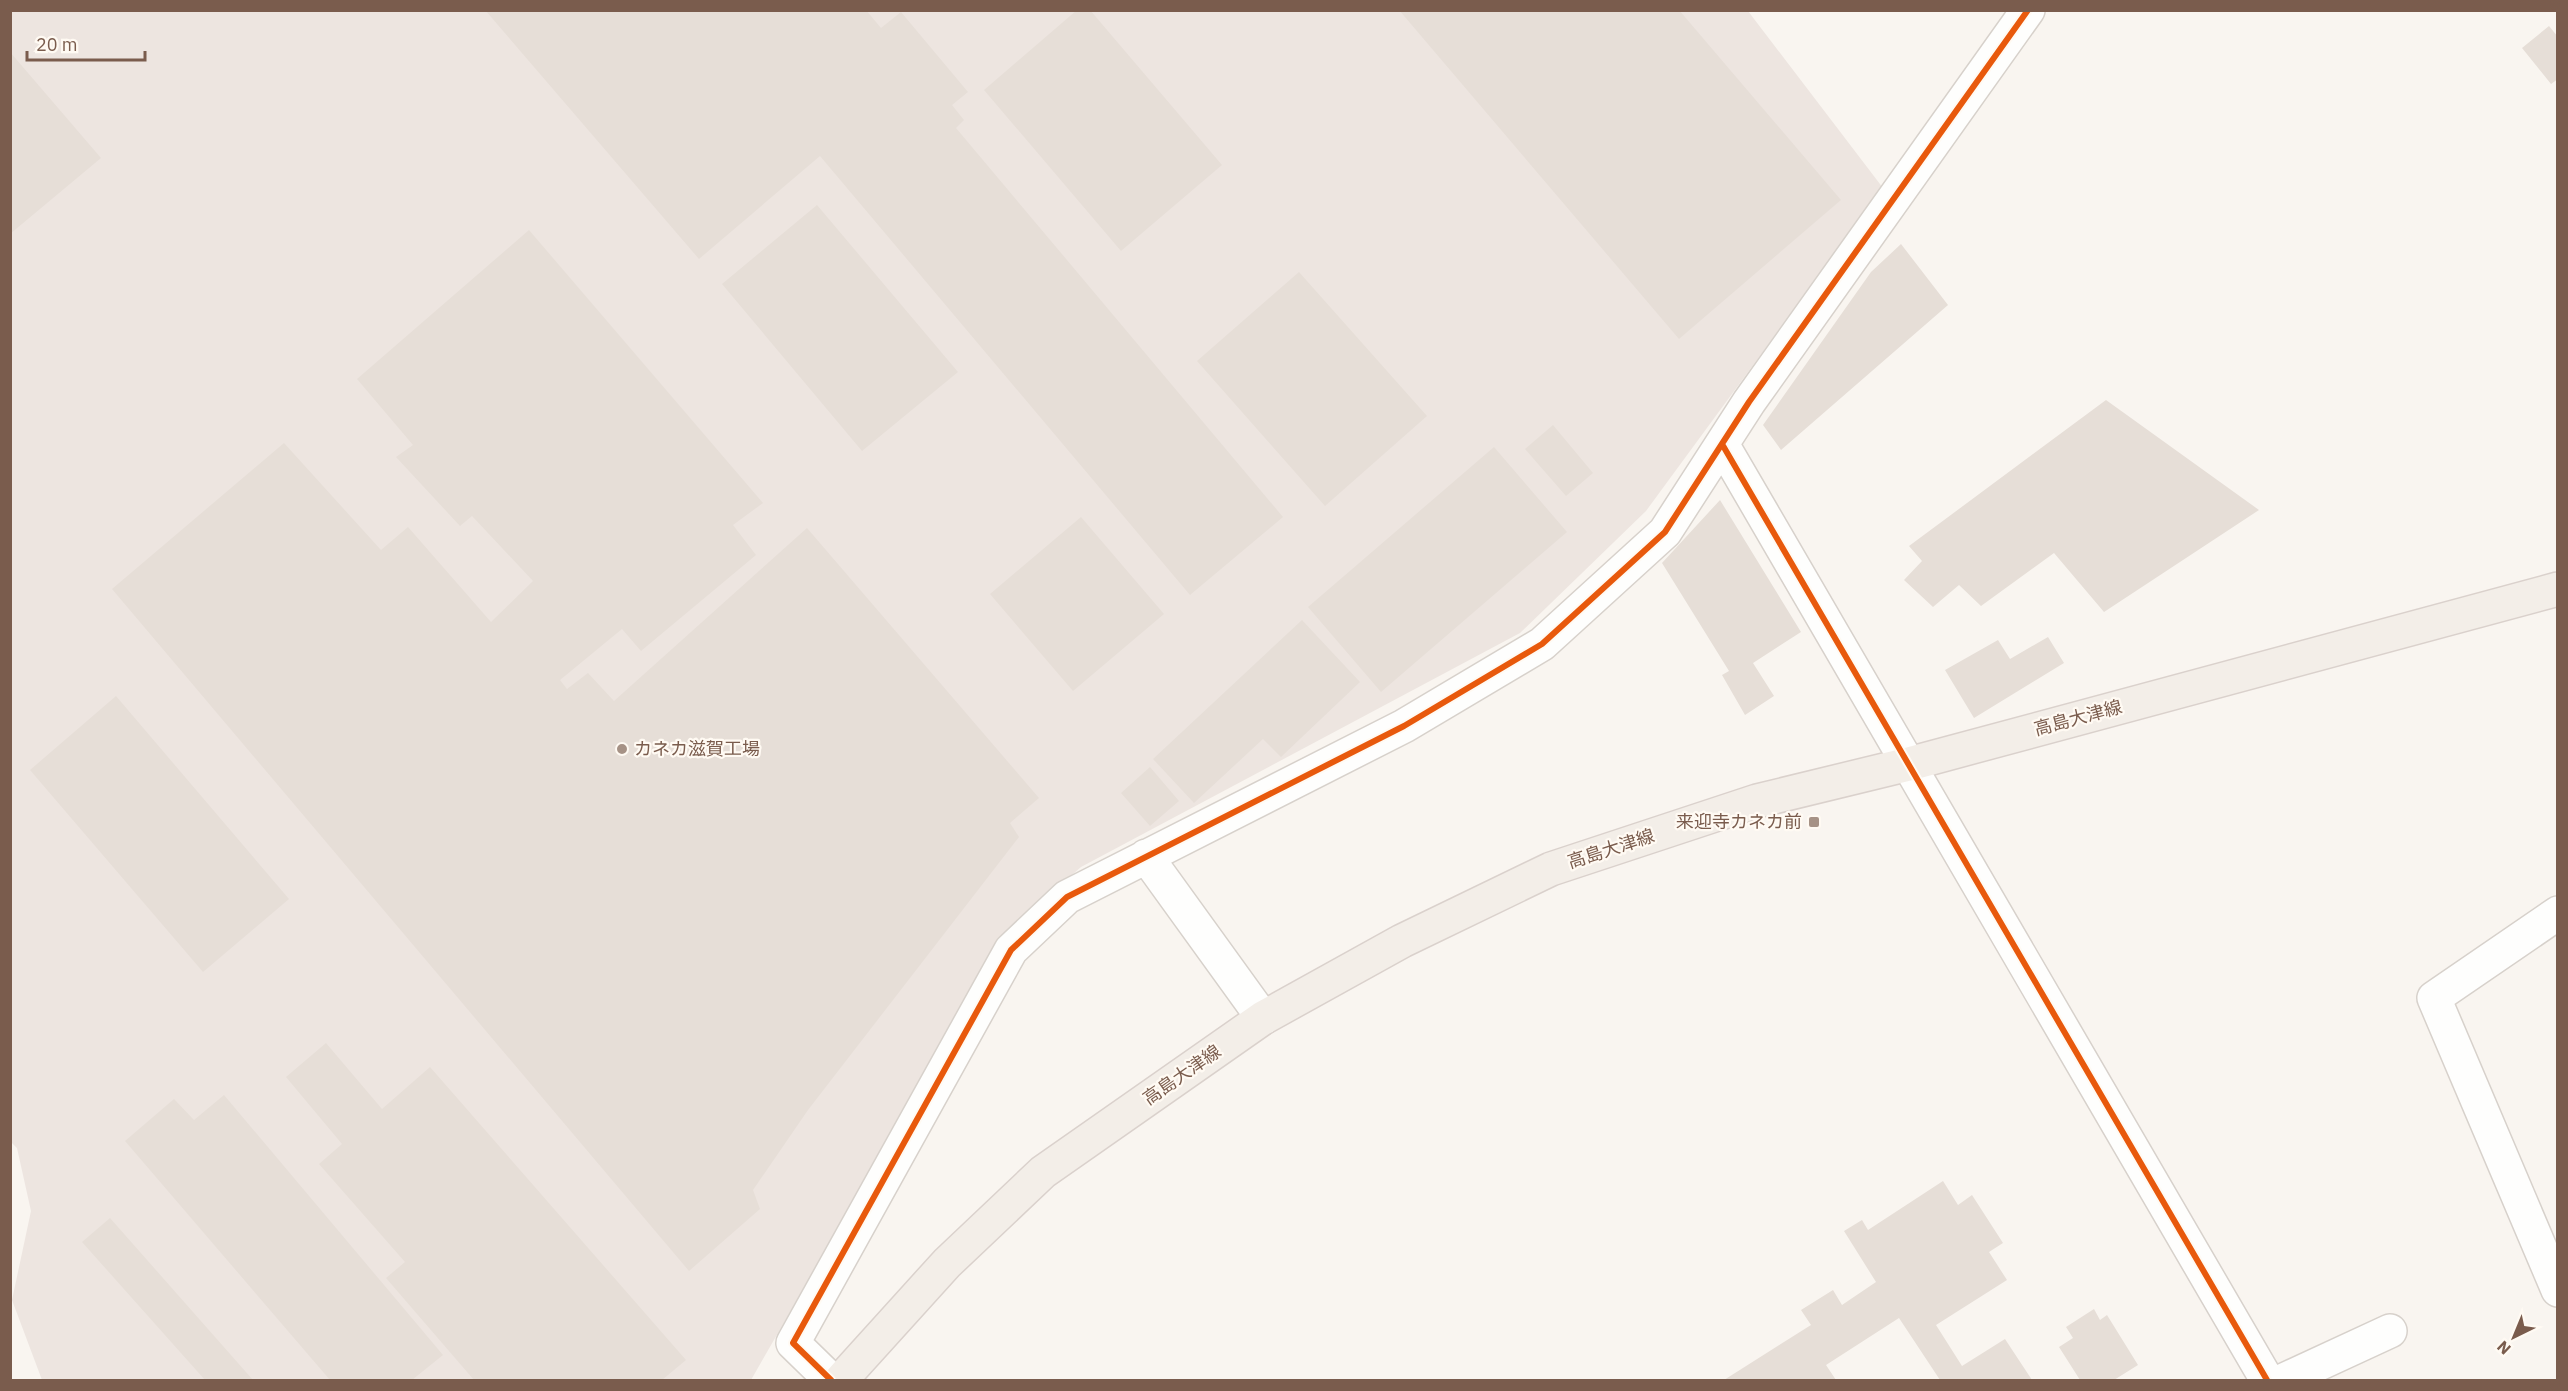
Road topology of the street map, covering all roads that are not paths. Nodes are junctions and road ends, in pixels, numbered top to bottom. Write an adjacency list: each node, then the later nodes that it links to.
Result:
1 (2028, 10): 2 (street)
2 (1722, 444): 4 (street); 5 (street)
3 (2558, 589): 4 (main road, 高島大津線)
4 (1909, 764): 7 (main road, 高島大津線); 12 (street)
5 (1146, 856): 7 (street); 10 (street)
6 (2558, 913): 8 (street)
7 (1263, 1018): 11 (main road, 高島大津線)
8 (2558, 1290)
9 (2390, 1331): 13 (street)
10 (831, 1380)
11 (841, 1380)
12 (2267, 1380)
13 (2284, 1380)

